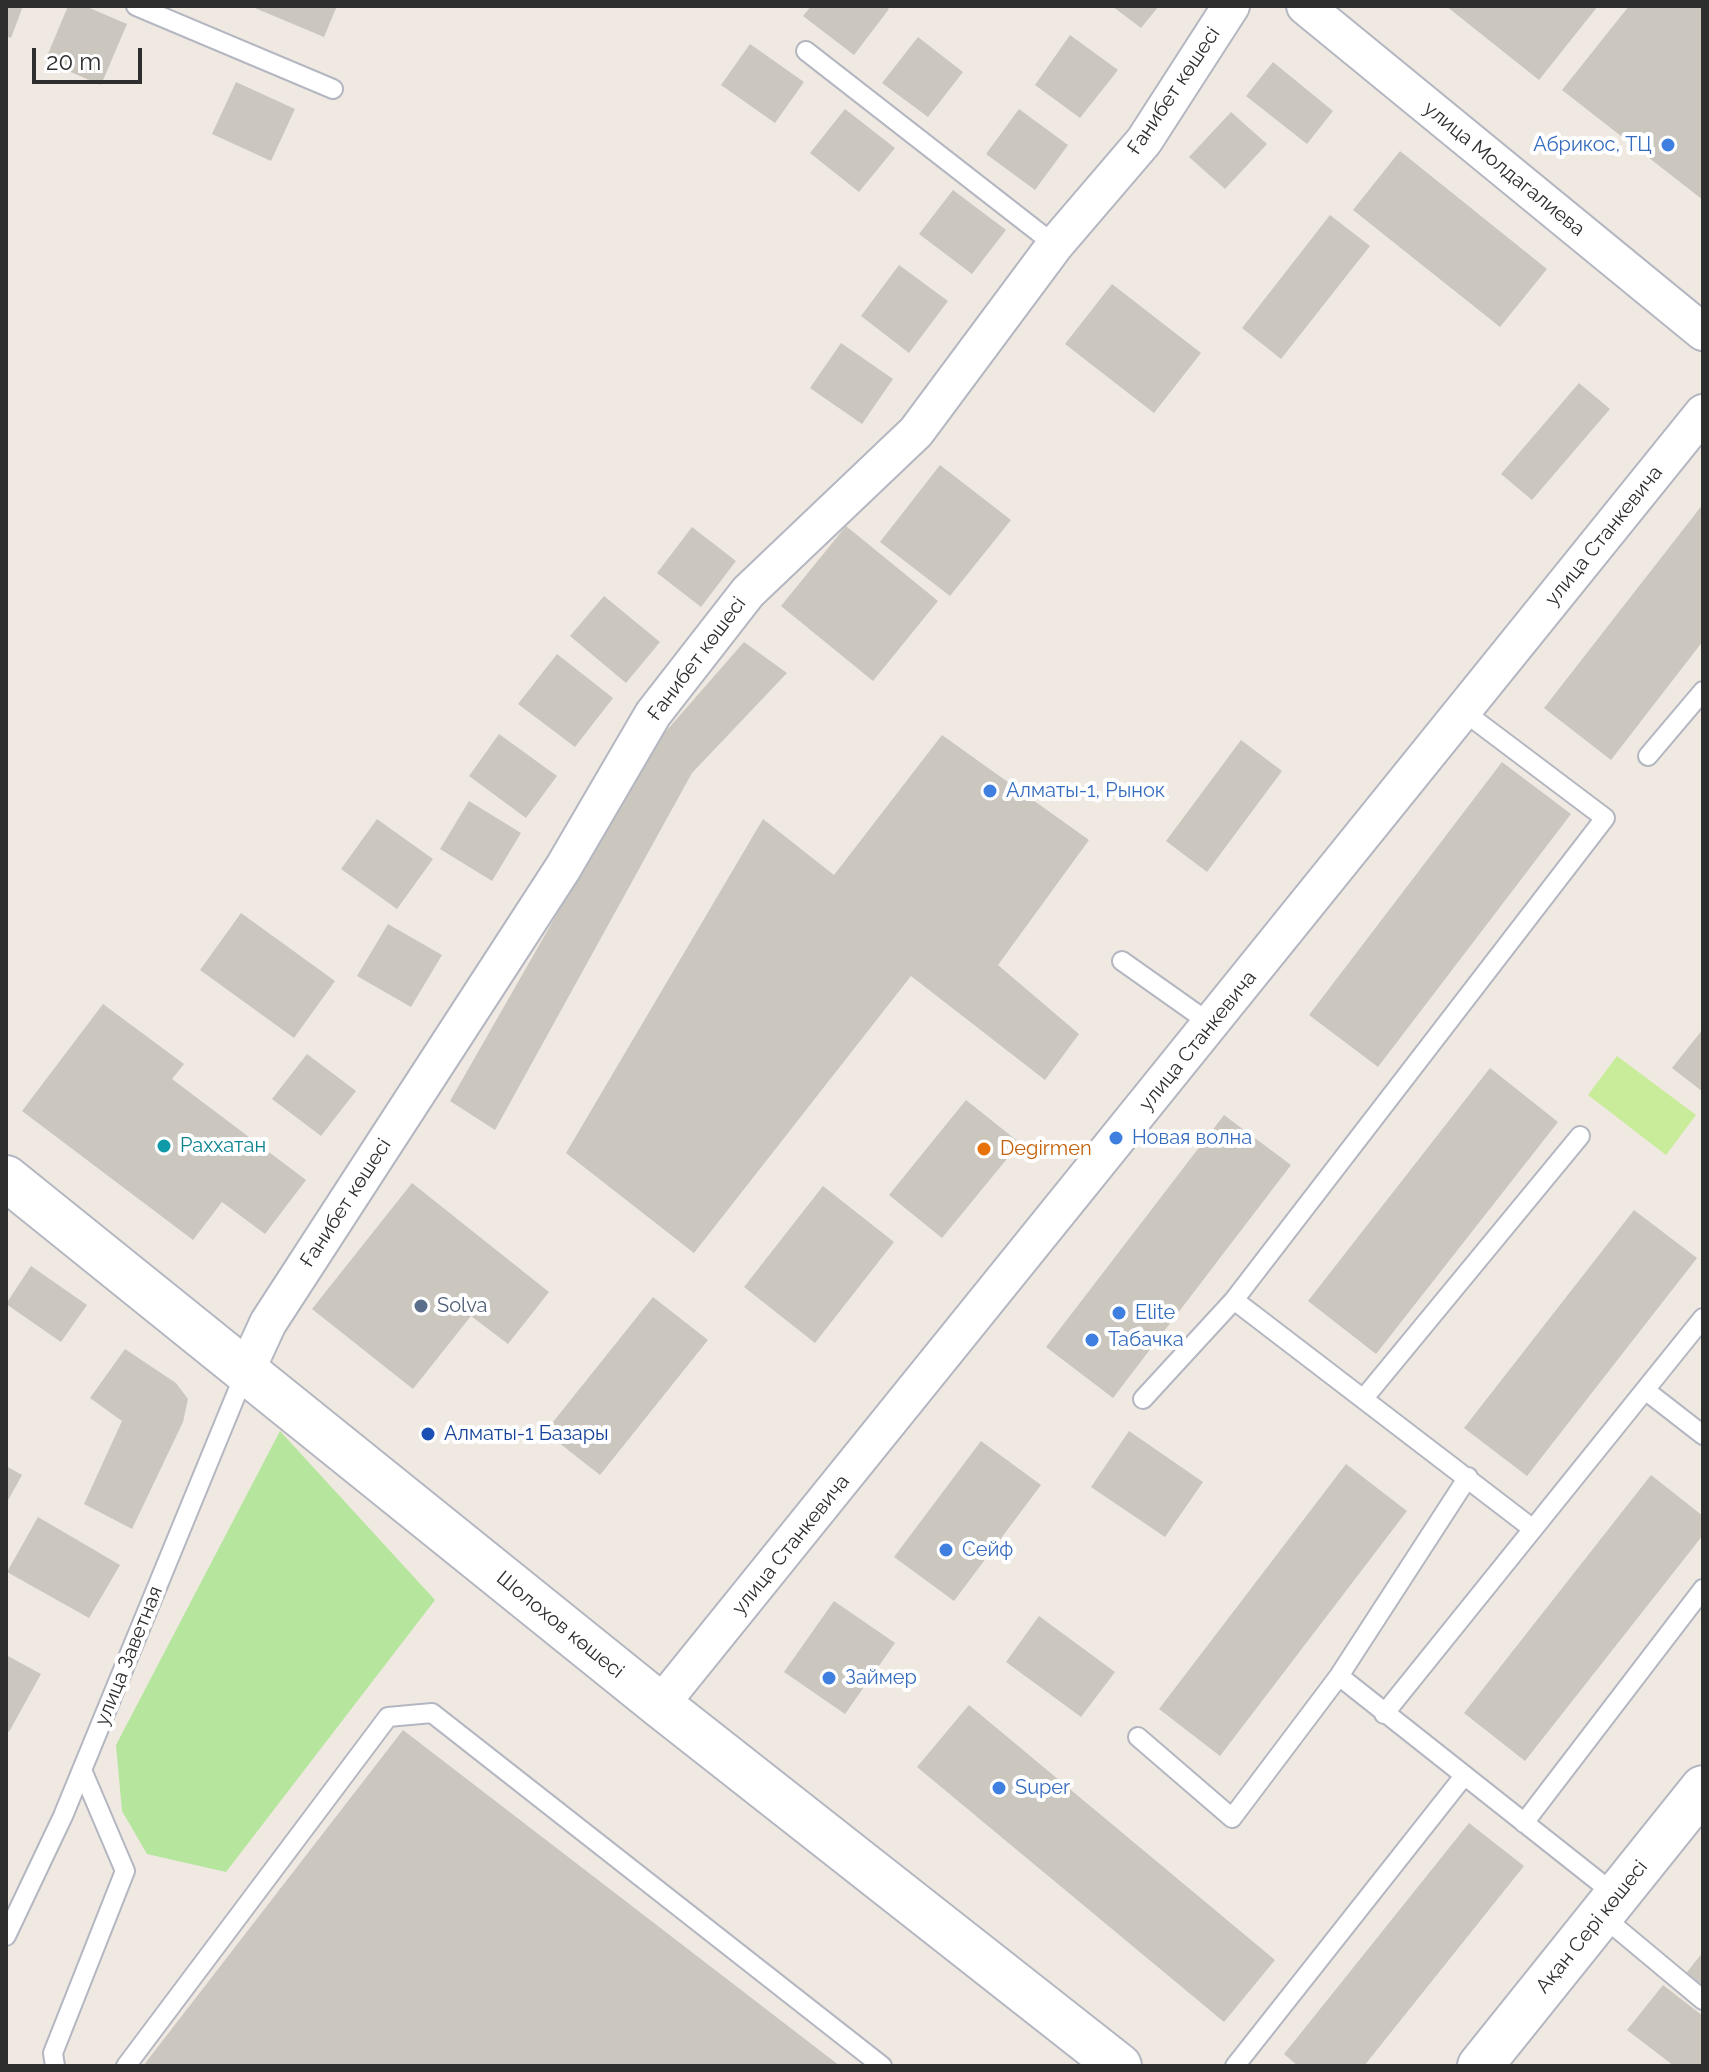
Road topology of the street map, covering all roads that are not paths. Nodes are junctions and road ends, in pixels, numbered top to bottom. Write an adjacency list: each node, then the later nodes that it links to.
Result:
1 (136, 6): 5 (lane)
2 (1231, 6): 6 (street, Ғанибет көшесі)
3 (1305, 6): 7 (street, улица Молдагалиева)
4 (806, 51): 6 (lane)
5 (333, 89)
6 (1055, 245): 18 (street, Ғанибет көшесі)
7 (1703, 332)
8 (1703, 413): 10 (street, улица Станкевича)
9 (1703, 691): 11 (lane)
10 (1463, 711): 13 (street, улица Станкевича); 16 (lane)
11 (1648, 756)
12 (1122, 961): 13 (lane)
13 (1211, 1024): 27 (street, улица Станкевича)
14 (1580, 1136): 20 (lane)
15 (6, 1178): 18 (main road, Шолохов көшесі)
16 (1234, 1300): 20 (lane); 21 (lane)
17 (1703, 1318): 19 (lane)
18 (245, 1373): 27 (main road, Шолохов көшесі); 30 (lane, улица Заветная)
19 (1645, 1390): 22 (lane); 24 (lane)
20 (1364, 1398): 23 (lane)
21 (1143, 1399)
22 (1703, 1435)
23 (1468, 1477): 24 (lane); 26 (lane)
24 (1533, 1529): 28 (lane)
25 (1703, 1589): 33 (lane)
26 (1339, 1676): 28 (lane); 29 (lane)
27 (660, 1705): 40 (main road, Шолохов көшесі)
28 (1384, 1714): 31 (lane)
29 (1138, 1737)
30 (82, 1770): 35 (lane, улица Заветная); 37 (lane)
31 (1464, 1776): 33 (lane); 41 (lane)
32 (1703, 1788): 34 (main road, Ақан Сері көшесі)
33 (1524, 1823): 34 (lane)
34 (1609, 1905): 36 (lane); 42 (main road, Ақан Сері көшесі)
35 (6, 1936)
36 (1703, 2000)
37 (55, 2066)
38 (126, 2066): 39 (lane)
39 (882, 2066)
40 (1119, 2066)
41 (1235, 2066)
42 (1480, 2066)

